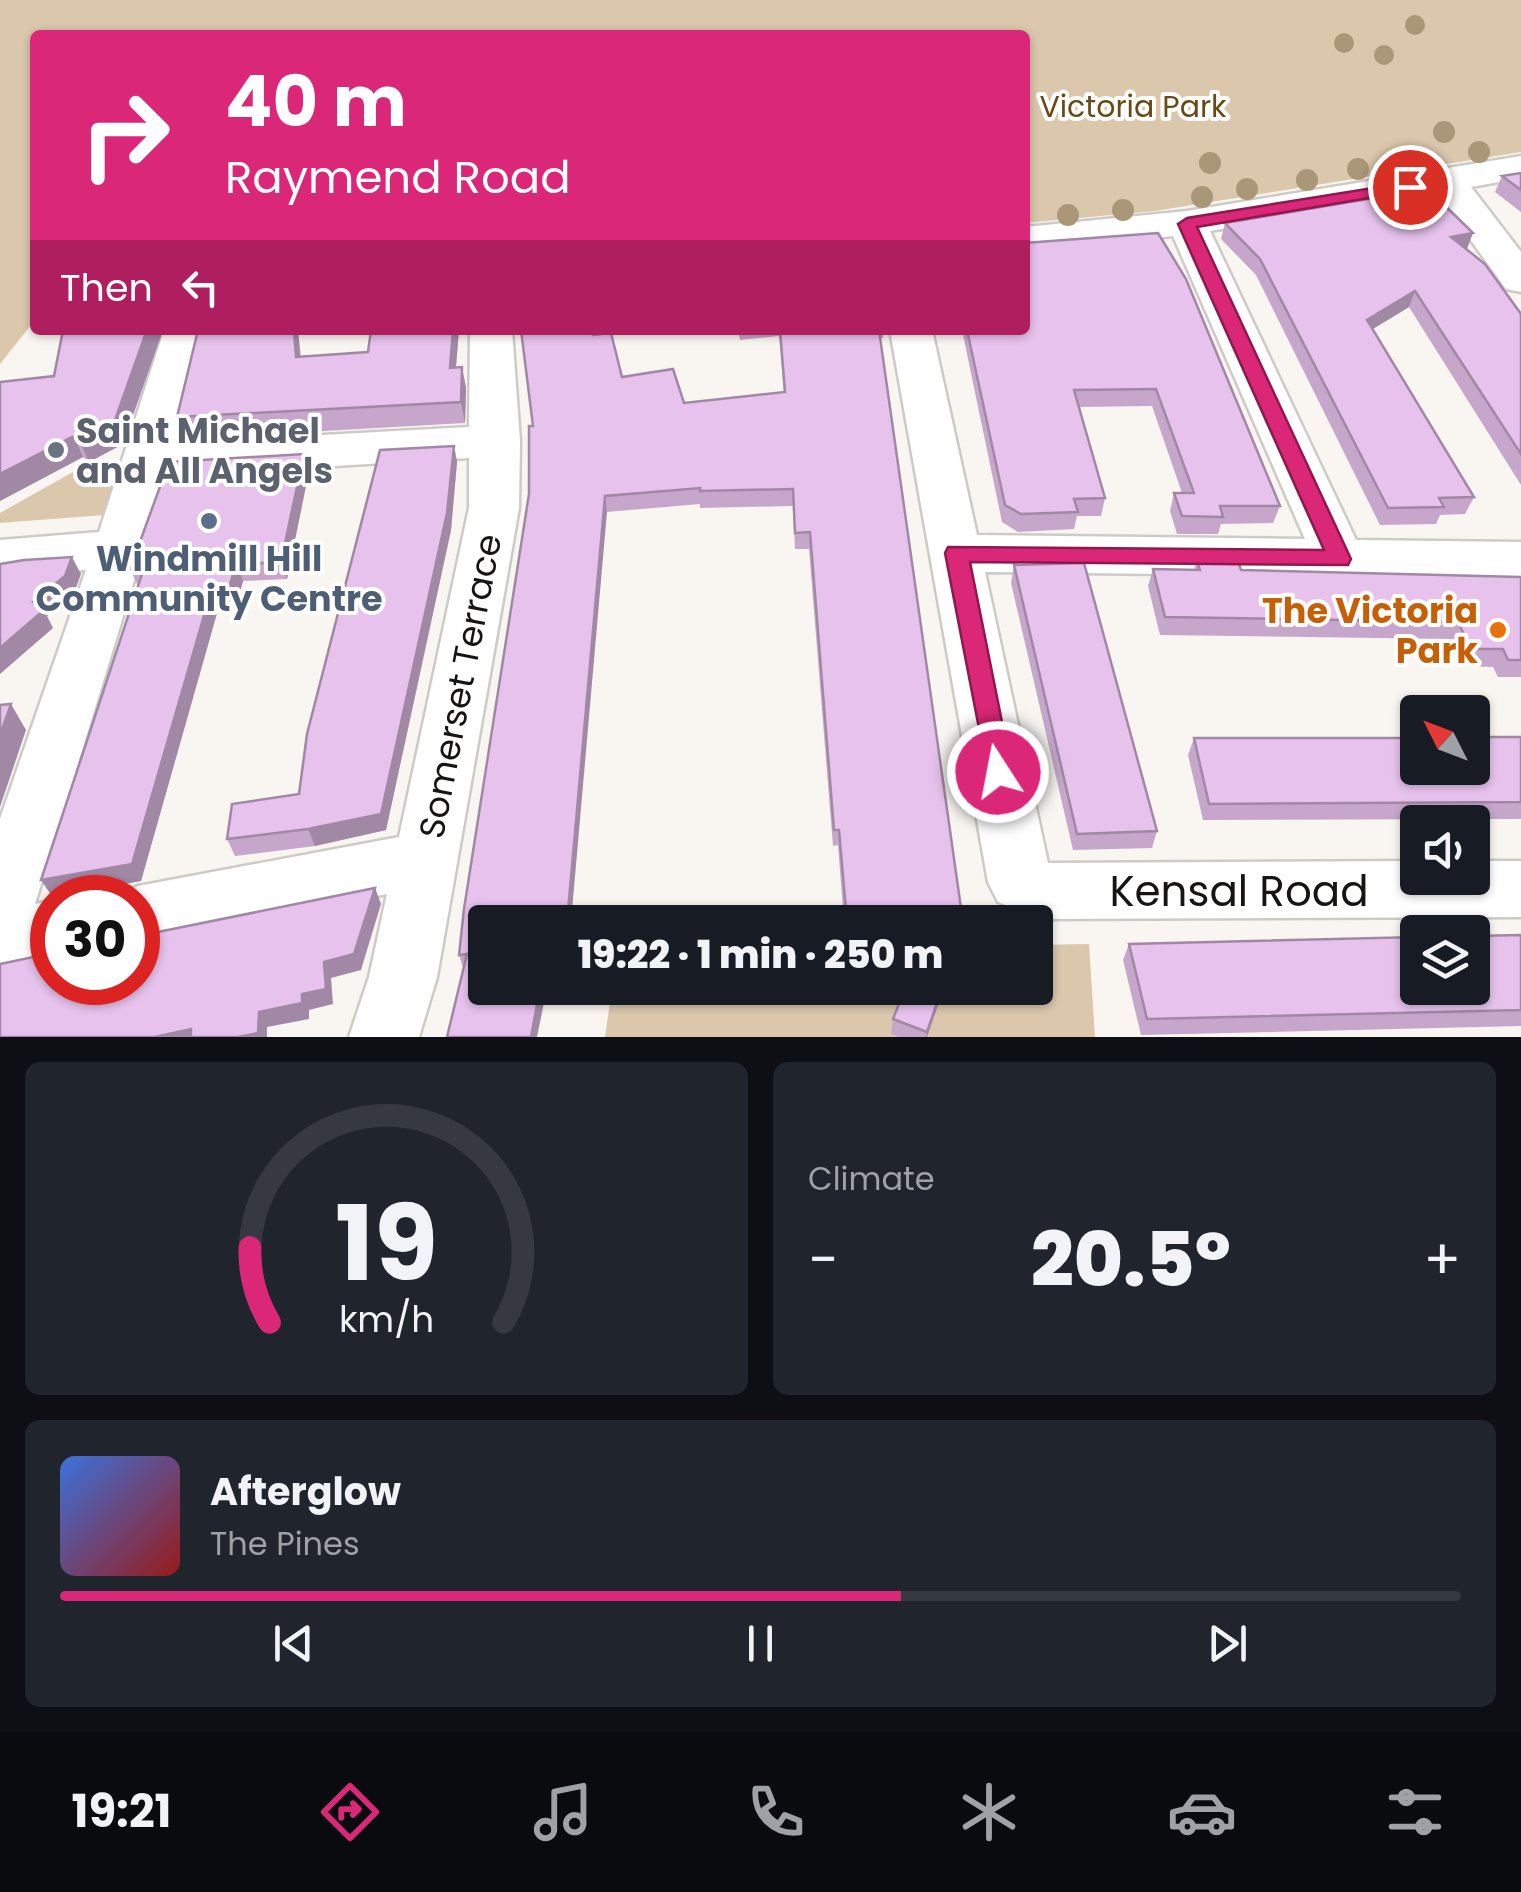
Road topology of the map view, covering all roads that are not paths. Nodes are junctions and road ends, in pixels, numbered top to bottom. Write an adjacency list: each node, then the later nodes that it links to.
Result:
1 (1521, 168): 2 (street)
2 (1447, 180): 3 (street); 5 (street)
3 (1187, 224): 4 (street); 14 (street)
4 (1030, 239)
5 (1521, 280)
6 (184, 335): 10 (street)
7 (491, 335): 9 (street, Somerset Terrace)
8 (912, 335): 12 (street)
9 (496, 441): 10 (street); 16 (street, Somerset Terrace)
10 (146, 461): 11 (street)
11 (119, 549): 13 (street); 19 (street)
12 (956, 553): 14 (street); 17 (street, Kensal Road)
13 (0, 558)
14 (1340, 559): 15 (street)
15 (1521, 560)
16 (425, 864): 18 (street); 22 (street, Somerset Terrace)
17 (1521, 889)
18 (160, 910)
19 (0, 913)
20 (30, 936): 21 (street)
21 (0, 942)
22 (384, 1037)

